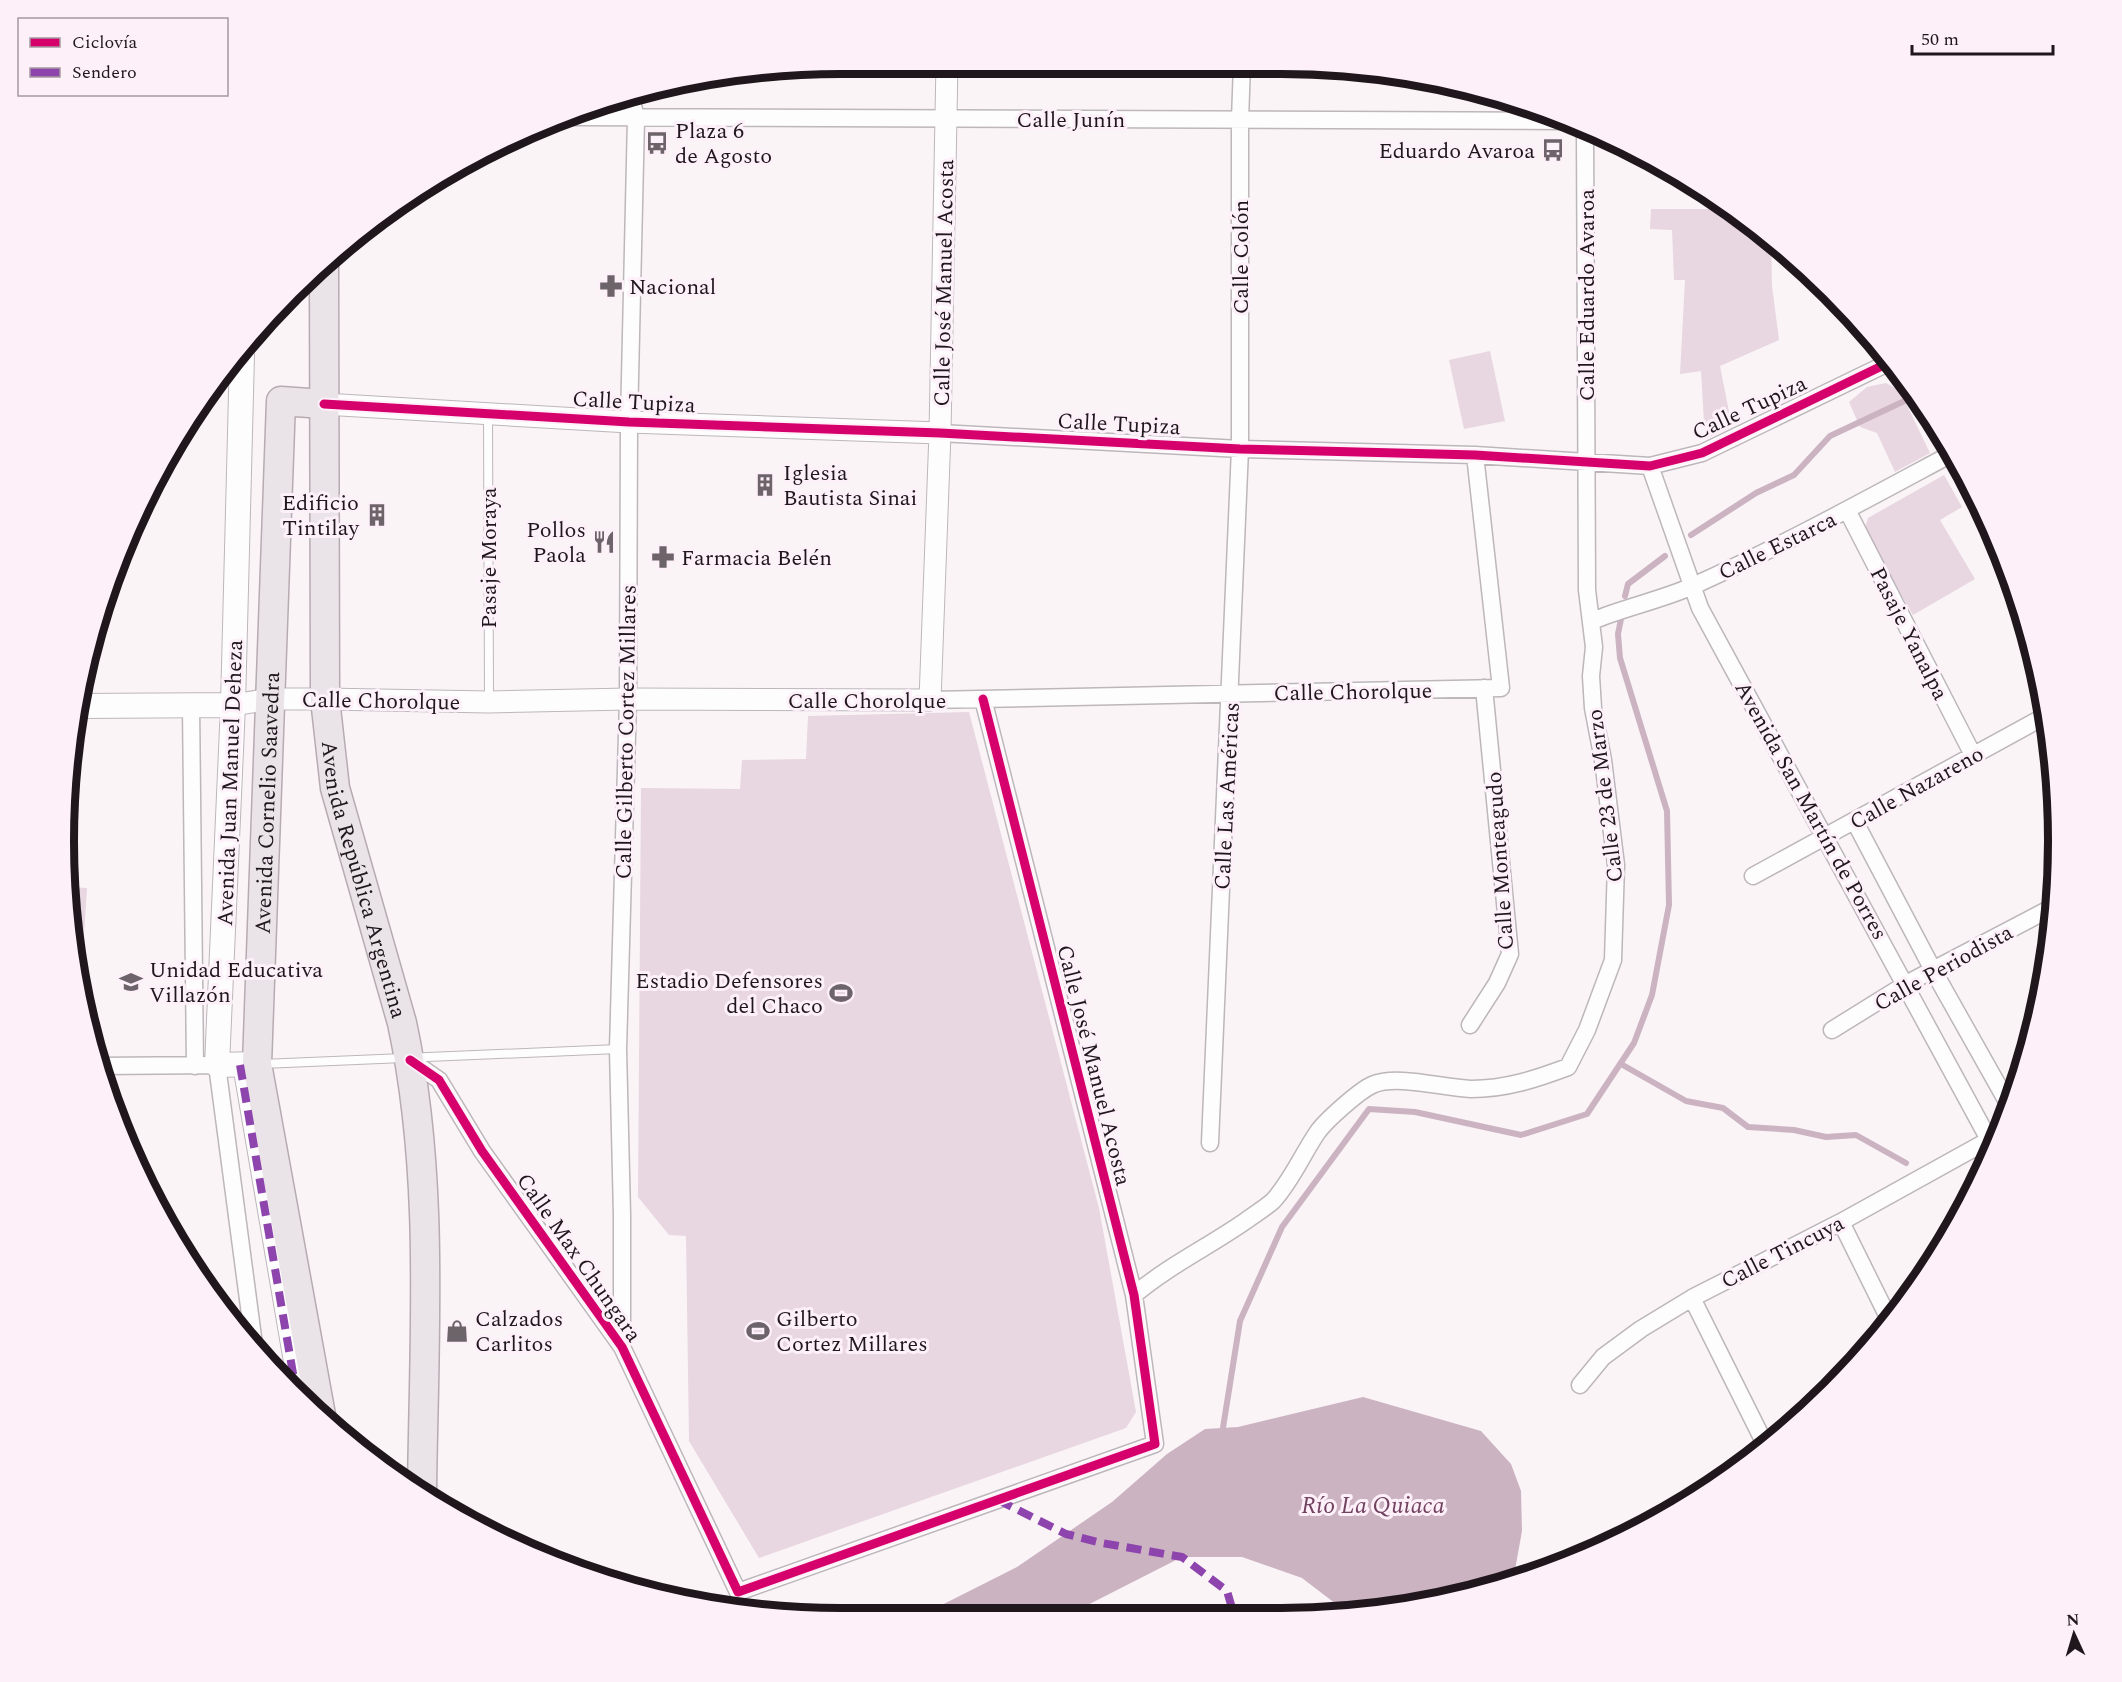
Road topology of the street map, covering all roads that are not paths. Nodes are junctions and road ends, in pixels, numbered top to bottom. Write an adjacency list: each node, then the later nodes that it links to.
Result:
1 (947, 74): 6 (street, Calle José Manuel Acosta)
2 (1242, 74): 7 (street, Calle Colón)
3 (632, 103): 5 (street, Calle Gilberto Cortez Millares)
4 (586, 117): 5 (street, Calle Junín)
5 (636, 118): 6 (street, Calle Junín); 16 (street, Calle Gilberto Cortez Millares)
6 (946, 119): 7 (street, Calle Junín); 17 (street, Calle José Manuel Acosta)
7 (1240, 120): 8 (street, Calle Junín); 18 (street, Calle Colón)
8 (1546, 121)
9 (1585, 137): 21 (street, Calle Eduardo Avaroa)
10 (324, 274): 14 (highway, Avenida República Argentina)
11 (242, 362): 34 (main road, Avenida Juan Manuel Deheza)
12 (1883, 365): 22 (street, Calle Tupiza)
13 (281, 401): 14 (highway, Calle Tupiza); 28 (highway, Avenida Cornelio Saavedra)
14 (324, 404): 15 (street, Calle Tupiza); 29 (highway, Avenida República Argentina)
15 (488, 413): 16 (street, Calle Tupiza); 33 (lane, Pasaje Moraya)
16 (629, 422): 17 (street, Calle Tupiza); 30 (street, Calle Gilberto Cortez Millares)
17 (940, 433): 18 (street, Calle Tupiza); 32 (street, Calle José Manuel Acosta)
18 (1240, 449): 19 (street, Calle Tupiza); 27 (street, Calle Las Américas)
19 (1475, 455): 21 (street, Calle Tupiza); 26 (street, Calle Monteagudo)
20 (1946, 457): 23 (street, Calle Estarca)
21 (1587, 460): 22 (street, Calle Tupiza); 25 (street, Calle 23 de Marzo)
22 (1650, 466): 24 (street, Avenida San Martín de Porres)
23 (1847, 510): 24 (street, Calle Estarca); 38 (street, Pasaje Yanalpa)
24 (1692, 586): 25 (street, Calle Estarca); 40 (street, Avenida San Martín de Porres)
25 (1592, 621): 56 (street, Calle 23 de Marzo)
26 (1492, 688): 27 (street, Calle Chorolque); 45 (street, Calle Monteagudo)
27 (1230, 694): 31 (street, Calle Chorolque); 53 (street, Calle Las Américas)
28 (270, 699): 29 (street, Calle Chorolque); 34 (street, Calle Chorolque); 49 (highway, Avenida Cornelio Saavedra)
29 (324, 699): 33 (street, Calle Chorolque); 48 (highway, Avenida República Argentina)
30 (628, 699): 32 (street, Calle Chorolque); 33 (street, Calle Chorolque); 47 (street, Calle Gilberto Cortez Millares)
31 (983, 699): 32 (street, Calle Chorolque); 56 (street, Calle José Manuel Acosta)
32 (930, 700)
33 (489, 702)
34 (233, 705): 36 (main road); 49 (main road, Avenida Juan Manuel Deheza)
35 (86, 706): 36 (main road)
36 (191, 706): 49 (street, Avenida Juan Manuel Deheza)
37 (2039, 720): 38 (street, Calle Nazareno)
38 (1973, 755): 39 (street, Calle Nazareno)
39 (1855, 822): 40 (street, Calle Nazareno); 43 (street, Avenida San Martín de Porres)
40 (1827, 837): 41 (street, Calle Nazareno); 44 (street, Avenida San Martín de Porres)
41 (1753, 876)
42 (2045, 911): 43 (street, Calle Periodista)
43 (1933, 970): 44 (street, Calle Periodista); 51 (street, Avenida San Martín de Porres)
44 (1906, 984): 46 (street, Calle Periodista); 52 (street, Avenida San Martín de Porres)
45 (1470, 1025)
46 (1832, 1030)
47 (618, 1049): 48 (lane); 60 (street, Calle Gilberto Cortez Millares)
48 (410, 1060): 49 (lane); 60 (street, Calle Max Chungara); 65 (highway, Avenida República Argentina)
49 (227, 1065): 50 (street); 59 (street, Avenida Juan Manuel Deheza); 61 (street); 63 (highway, Avenida Cornelio Saavedra)
50 (108, 1066)
51 (2005, 1097)
52 (1990, 1135)
53 (1210, 1143)
54 (1986, 1144): 55 (street, Calle Tincuya)
55 (1841, 1222): 57 (street, Calle Tincuya); 58 (street)
56 (1134, 1295): 66 (street, Calle José Manuel Acosta)
57 (1692, 1298): 62 (street, Calle Tincuya); 64 (street)
58 (1886, 1313)
59 (253, 1334)
60 (622, 1347): 66 (street, Calle Max Chungara)
61 (293, 1379)
62 (1580, 1385)
63 (317, 1402)
64 (1762, 1438)
65 (422, 1484)
66 (738, 1592)

